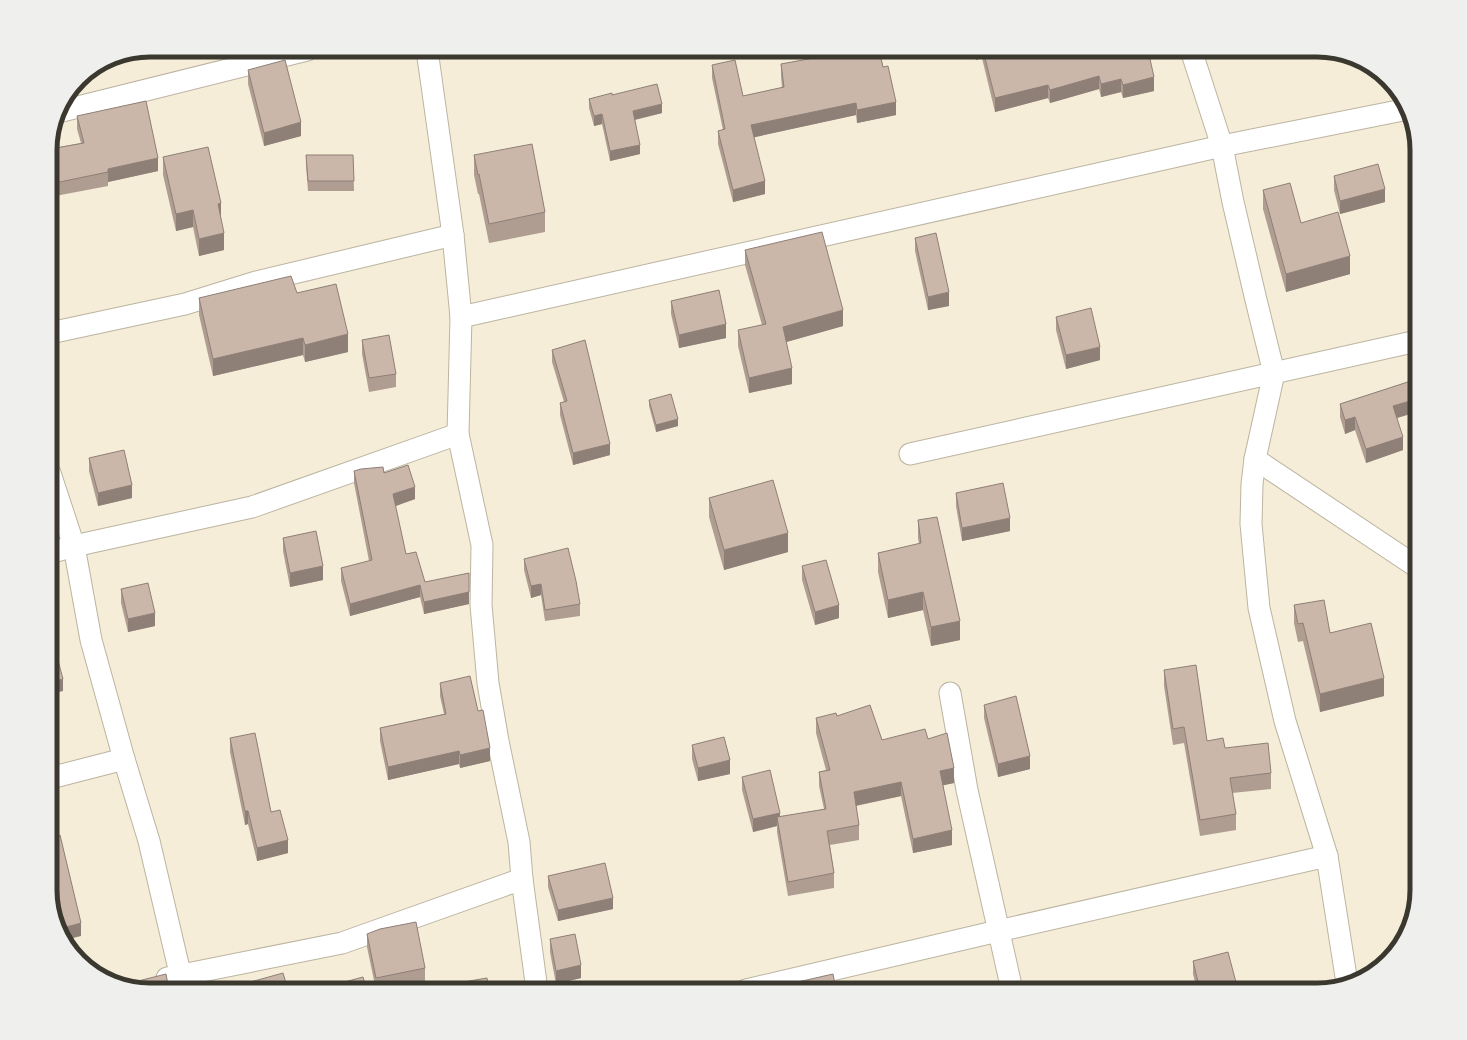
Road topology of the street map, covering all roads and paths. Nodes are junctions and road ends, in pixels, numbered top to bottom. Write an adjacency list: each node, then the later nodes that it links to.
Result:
1 (278, 57): 4 (street)
2 (428, 57): 7 (street)
3 (1193, 57): 6 (street)
4 (66, 110)
5 (1402, 111): 6 (street)
6 (1222, 146): 8 (street); 11 (street)
7 (453, 235): 8 (street); 9 (street)
8 (461, 317): 12 (street)
9 (57, 331)
10 (1410, 343): 11 (street)
11 (1274, 372): 13 (street); 14 (street)
12 (458, 434): 16 (street); 23 (street)
13 (910, 454)
14 (1255, 459): 18 (street); 22 (street)
15 (57, 494): 16 (street)
16 (74, 546): 17 (street); 20 (street)
17 (57, 551)
18 (1410, 562)
19 (950, 693): 24 (street)
20 (124, 759): 21 (street); 27 (street)
21 (57, 776)
22 (1327, 856): 24 (street); 25 (street)
23 (522, 879): 27 (street); 28 (street)
24 (998, 930): 29 (street); 30 (street)
25 (1346, 978)
26 (152, 982): 27 (street)
27 (182, 982)
28 (536, 983)
29 (775, 983)
30 (1010, 983)

